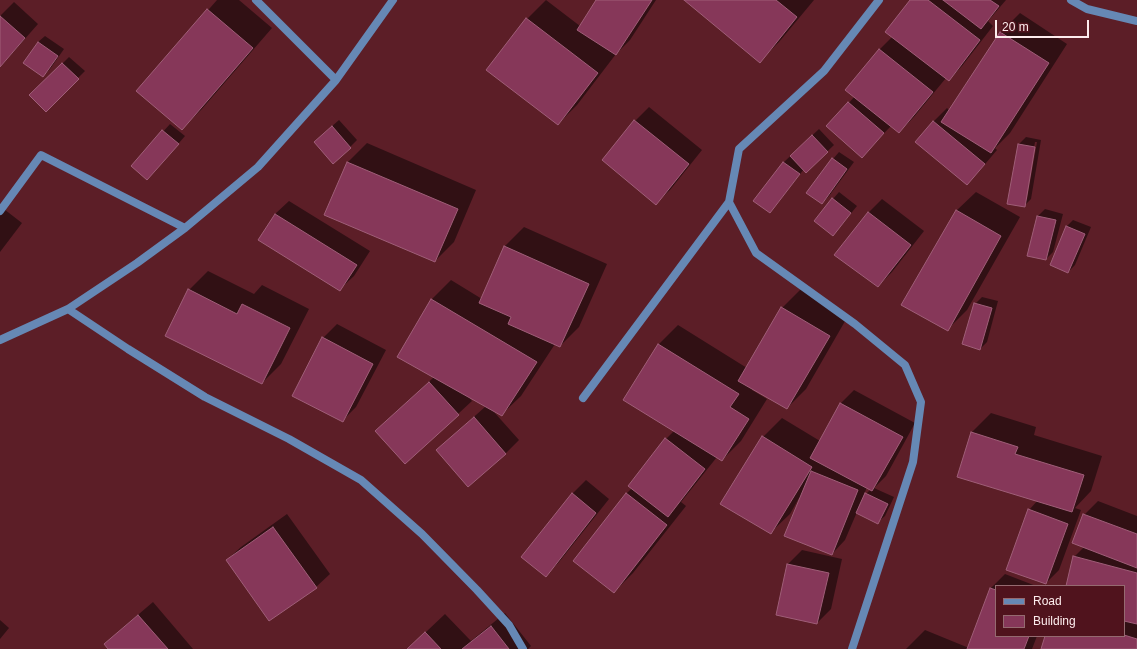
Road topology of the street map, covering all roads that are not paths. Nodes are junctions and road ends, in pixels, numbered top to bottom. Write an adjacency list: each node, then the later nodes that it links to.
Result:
1 (256, 0): 6 (street)
2 (393, 0): 6 (street)
3 (878, 0): 7 (street)
4 (1071, 0): 5 (street)
5 (1137, 21)
6 (336, 80): 9 (street)
7 (728, 202): 12 (street); 14 (street)
8 (0, 211): 9 (street)
9 (185, 228): 10 (street)
10 (68, 309): 11 (street); 13 (street)
11 (0, 340)
12 (582, 398)
13 (523, 649)
14 (852, 649)

